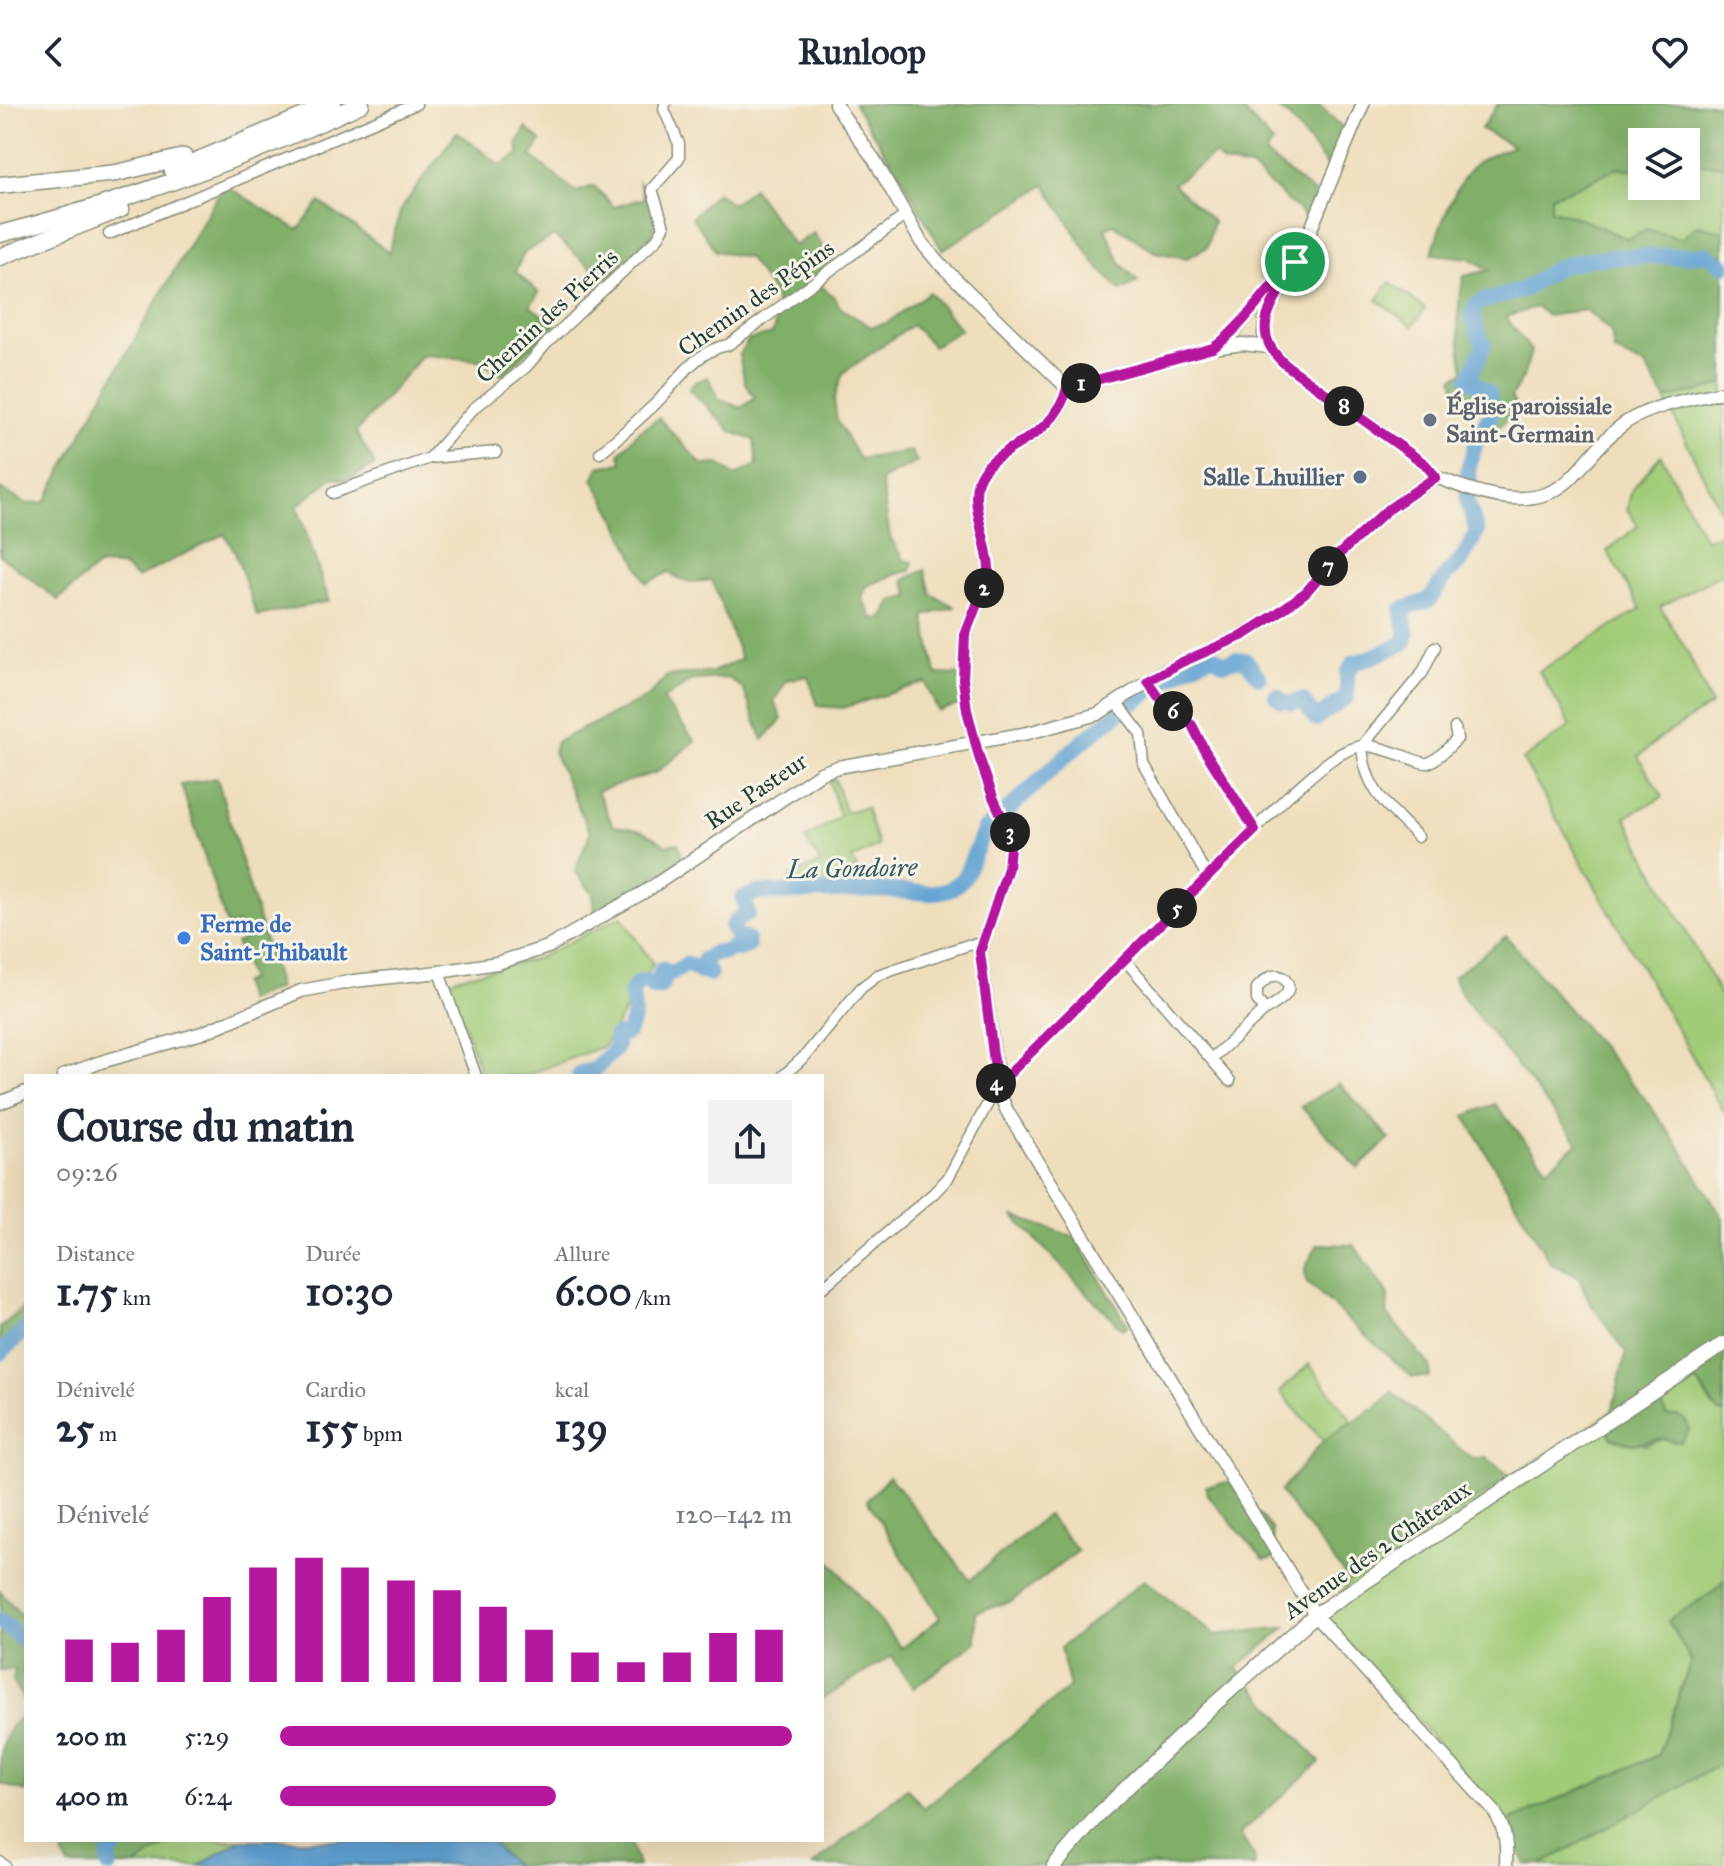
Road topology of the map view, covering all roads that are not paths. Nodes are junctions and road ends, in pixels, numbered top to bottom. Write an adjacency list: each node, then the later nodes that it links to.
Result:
1 (333, 104): 7 (highway)
2 (361, 104): 7 (highway)
3 (416, 104): 12 (street)
4 (665, 104): 21 (street, Chemin des Pierris)
5 (835, 104): 9 (street)
6 (1363, 104): 14 (street)
7 (203, 165): 8 (highway); 10 (highway); 11 (highway); 13 (highway)
8 (0, 185)
9 (906, 215): 17 (street); 20 (street, Chemin des Pépins)
10 (0, 223)
11 (0, 234)
12 (109, 234)
13 (0, 257)
14 (1295, 262): 15 (street); 16 (street)
15 (1269, 347): 16 (street); 22 (street)
16 (1213, 348): 17 (street)
17 (1067, 388): 28 (street)
18 (1724, 392): 22 (street)
19 (496, 452): 21 (street)
20 (600, 453)
21 (430, 458): 23 (street, Chemin des Pierris)
22 (1436, 477): 25 (street, Rue Pasteur)
23 (333, 493)
24 (1435, 647): 29 (street)
25 (1151, 686): 26 (street, Rue Pasteur); 30 (street)
26 (1121, 708): 28 (street, Rue Pasteur); 32 (street)
27 (1455, 728): 29 (street)
28 (975, 743): 33 (street); 35 (street, Rue Pasteur)
29 (1362, 746): 30 (street); 31 (street)
30 (1255, 830): 32 (street)
31 (1418, 837)
32 (1208, 878): 34 (street)
33 (982, 944): 40 (street); 42 (street)
34 (1125, 960): 37 (street); 42 (street)
35 (439, 972): 38 (street, Rue Pasteur); 39 (street)
36 (1265, 1010): 37 (street)
37 (1211, 1059): 41 (street)
38 (68, 1074)
39 (475, 1074)
40 (785, 1074)
41 (1230, 1081)
42 (997, 1086): 45 (street); 47 (street)
43 (24, 1093): 44 (street)
44 (0, 1103)
45 (824, 1286)
46 (1724, 1344): 47 (main road, Avenue des 2 Châteaux)
47 (1315, 1615): 50 (main road, Avenue des 2 Châteaux); 51 (street)
48 (0, 1862): 49 (street)
49 (5, 1866)
50 (1054, 1866)
51 (1506, 1866)

